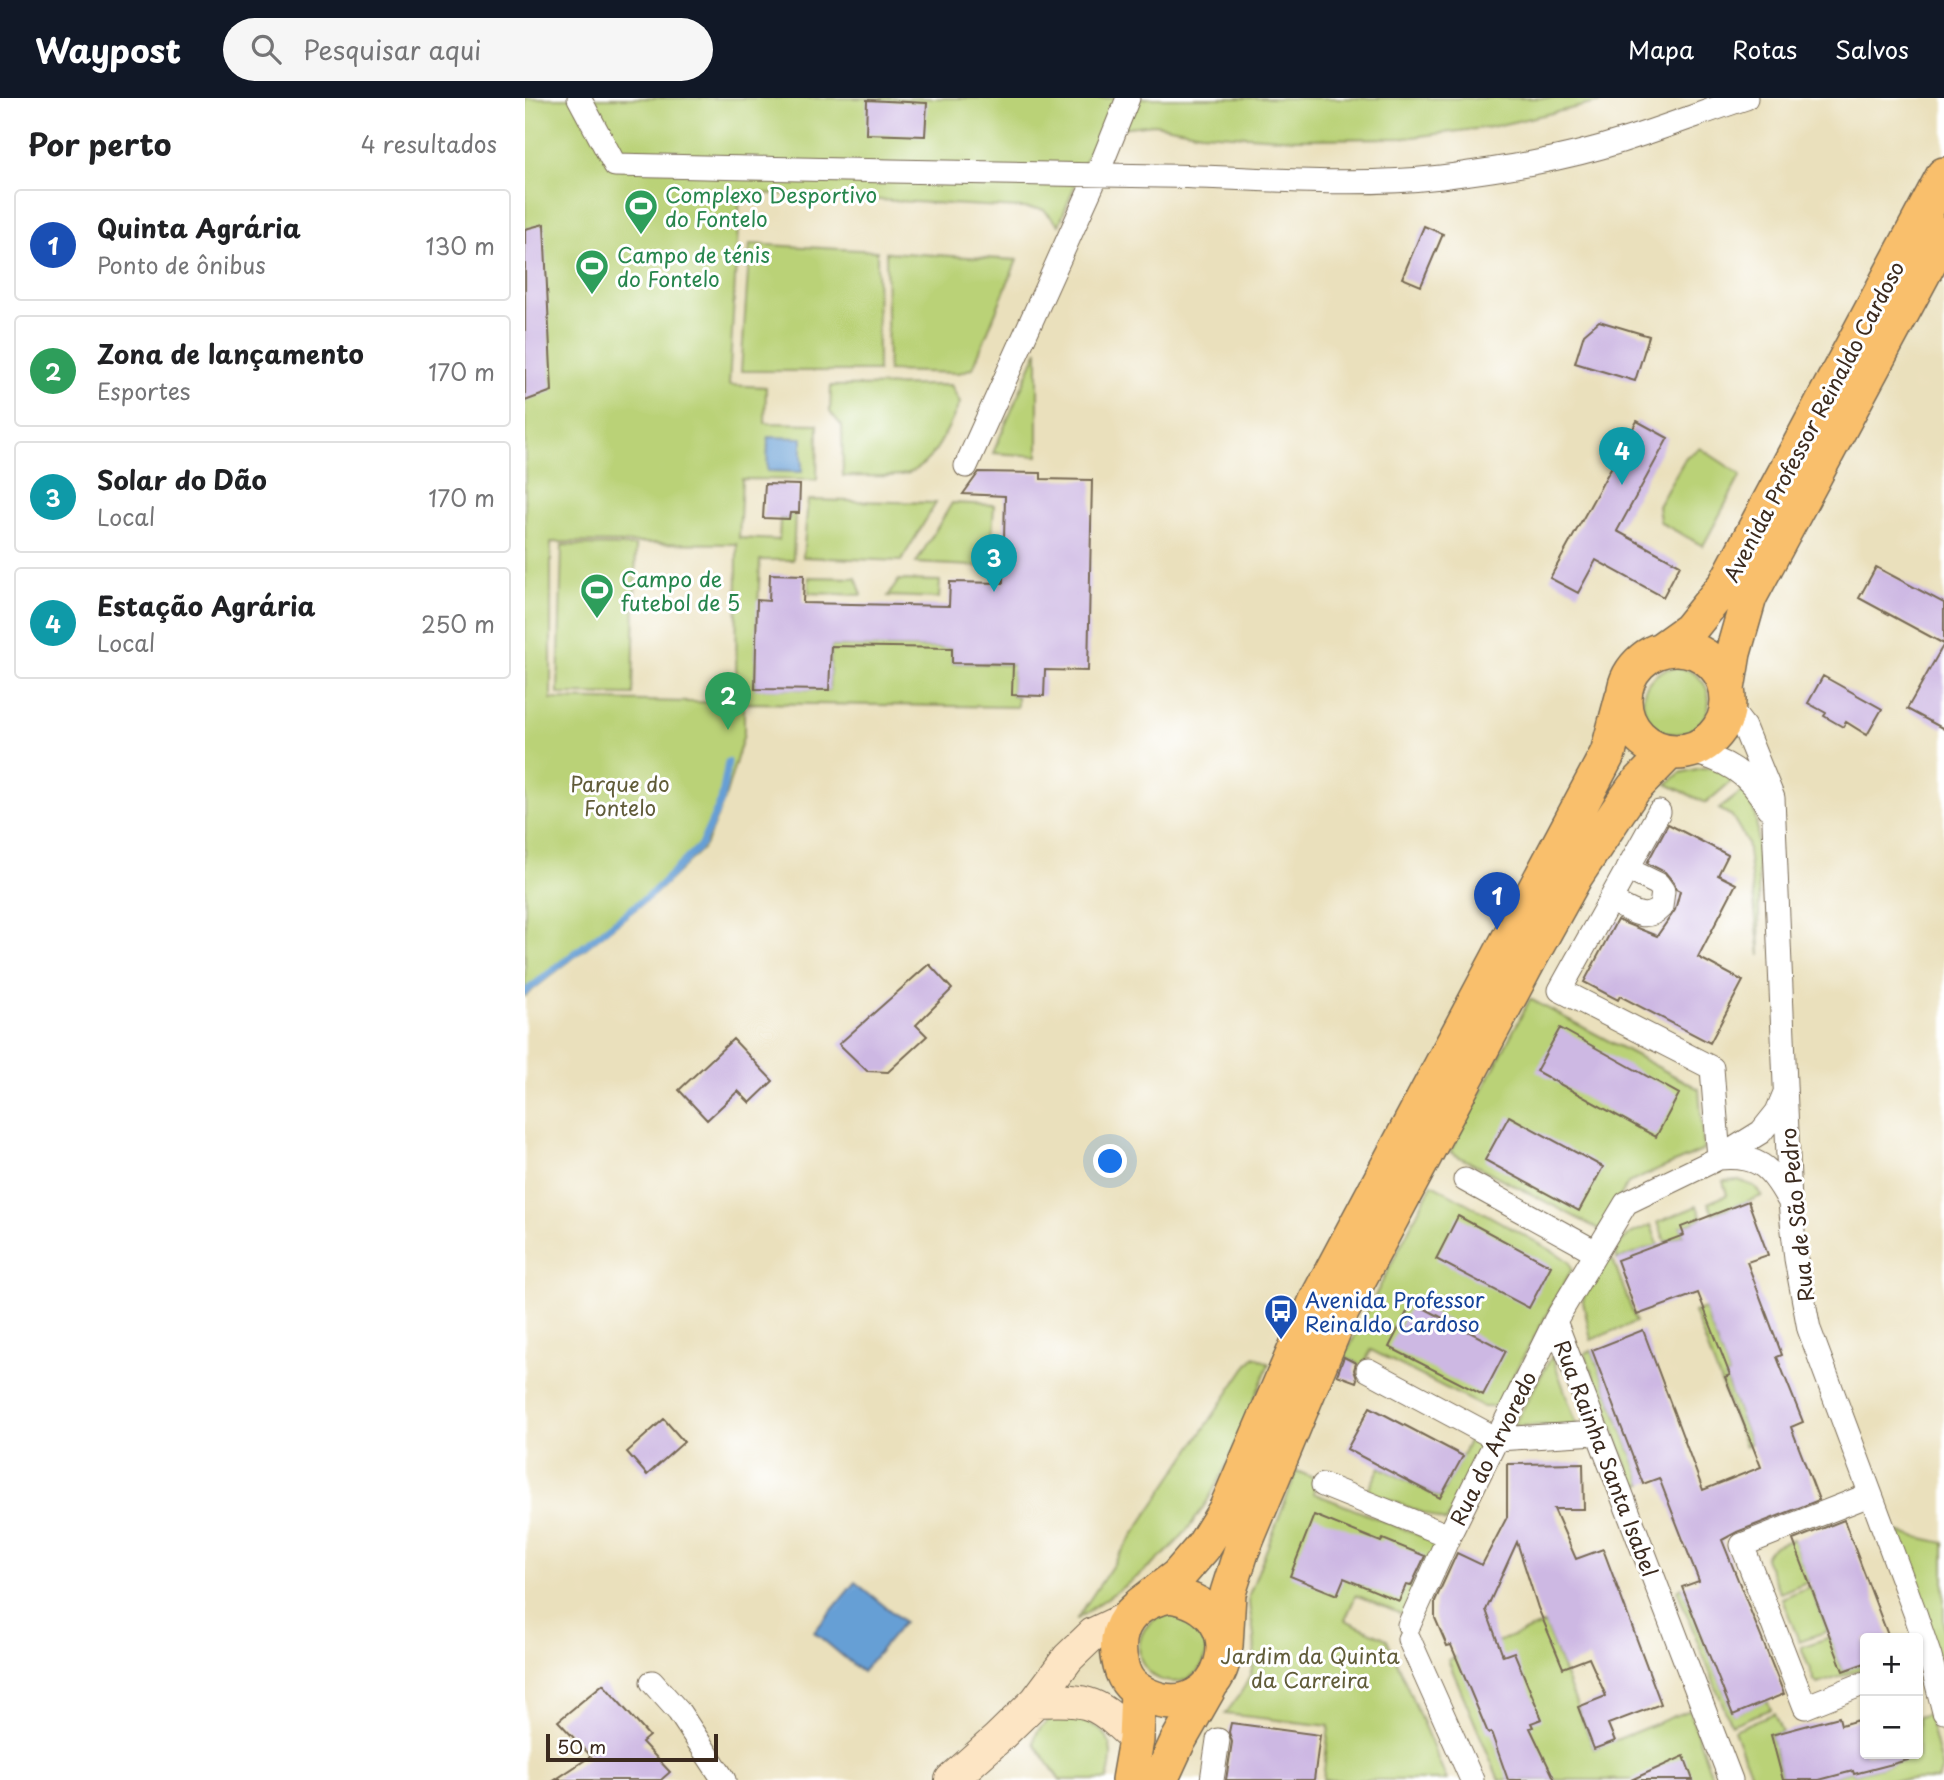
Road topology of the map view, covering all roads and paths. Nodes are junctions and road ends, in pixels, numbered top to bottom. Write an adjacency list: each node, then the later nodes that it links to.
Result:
1 (579, 98): 4 (street)
2 (1128, 98): 4 (street)
3 (1746, 98): 4 (street)
4 (1097, 175): 7 (street)
5 (1944, 175): 8 (main road, Avenida Professor Reinaldo Cardoso)
6 (1944, 234): 10 (main road, Avenida Professor Reinaldo Cardoso)
7 (966, 466)
8 (1661, 650): 9 (main road); 10 (main road)
9 (1623, 697): 11 (main road); 28 (main road)
10 (1728, 697): 11 (main road); 13 (street, Rua de São Pedro)
11 (1679, 752): 13 (street); 29 (main road)
12 (1659, 812): 14 (street)
13 (1774, 820): 16 (street, Rua de São Pedro)
14 (1627, 869): 15 (street); 15 (street)
15 (1610, 900): 17 (street)
16 (1785, 1092): 17 (street, Rua Rainha Santa Isabel); 19 (street, Rua de São Pedro)
17 (1719, 1158): 19 (street); 20 (street, Rua Rainha Santa Isabel)
18 (1465, 1180): 20 (street)
19 (1790, 1203): 26 (street, Rua de São Pedro)
20 (1596, 1252): 21 (street, Rua Rainha Santa Isabel)
21 (1555, 1321): 23 (street, Rua Rainha Santa Isabel); 24 (street, Rua do Arvoredo)
22 (1368, 1370): 24 (street)
23 (1597, 1433): 24 (street); 45 (street, Rua Rainha Santa Isabel)
24 (1497, 1439): 27 (street, Rua do Arvoredo)
25 (1323, 1485): 27 (street)
26 (1869, 1495): 30 (street, Rua de São Pedro); 32 (street)
27 (1449, 1536): 44 (street, Rua do Arvoredo)
28 (1133, 1612): 29 (main road); 33 (main road); 35 (street)
29 (1224, 1646): 34 (main road)
30 (1924, 1660): 36 (street, Rua de São Pedro)
31 (652, 1682): 39 (street)
32 (1860, 1685)
33 (1131, 1686): 34 (main road); 35 (street); 37 (main road)
34 (1209, 1687): 42 (main road)
35 (1036, 1701): 37 (street); 40 (street)
36 (1944, 1712)
37 (1136, 1740): 41 (main road)
38 (1218, 1740): 43 (street)
39 (724, 1780)
40 (951, 1780)
41 (1129, 1780)
42 (1160, 1780)
43 (1212, 1780)
44 (1472, 1780)
45 (1731, 1780)

